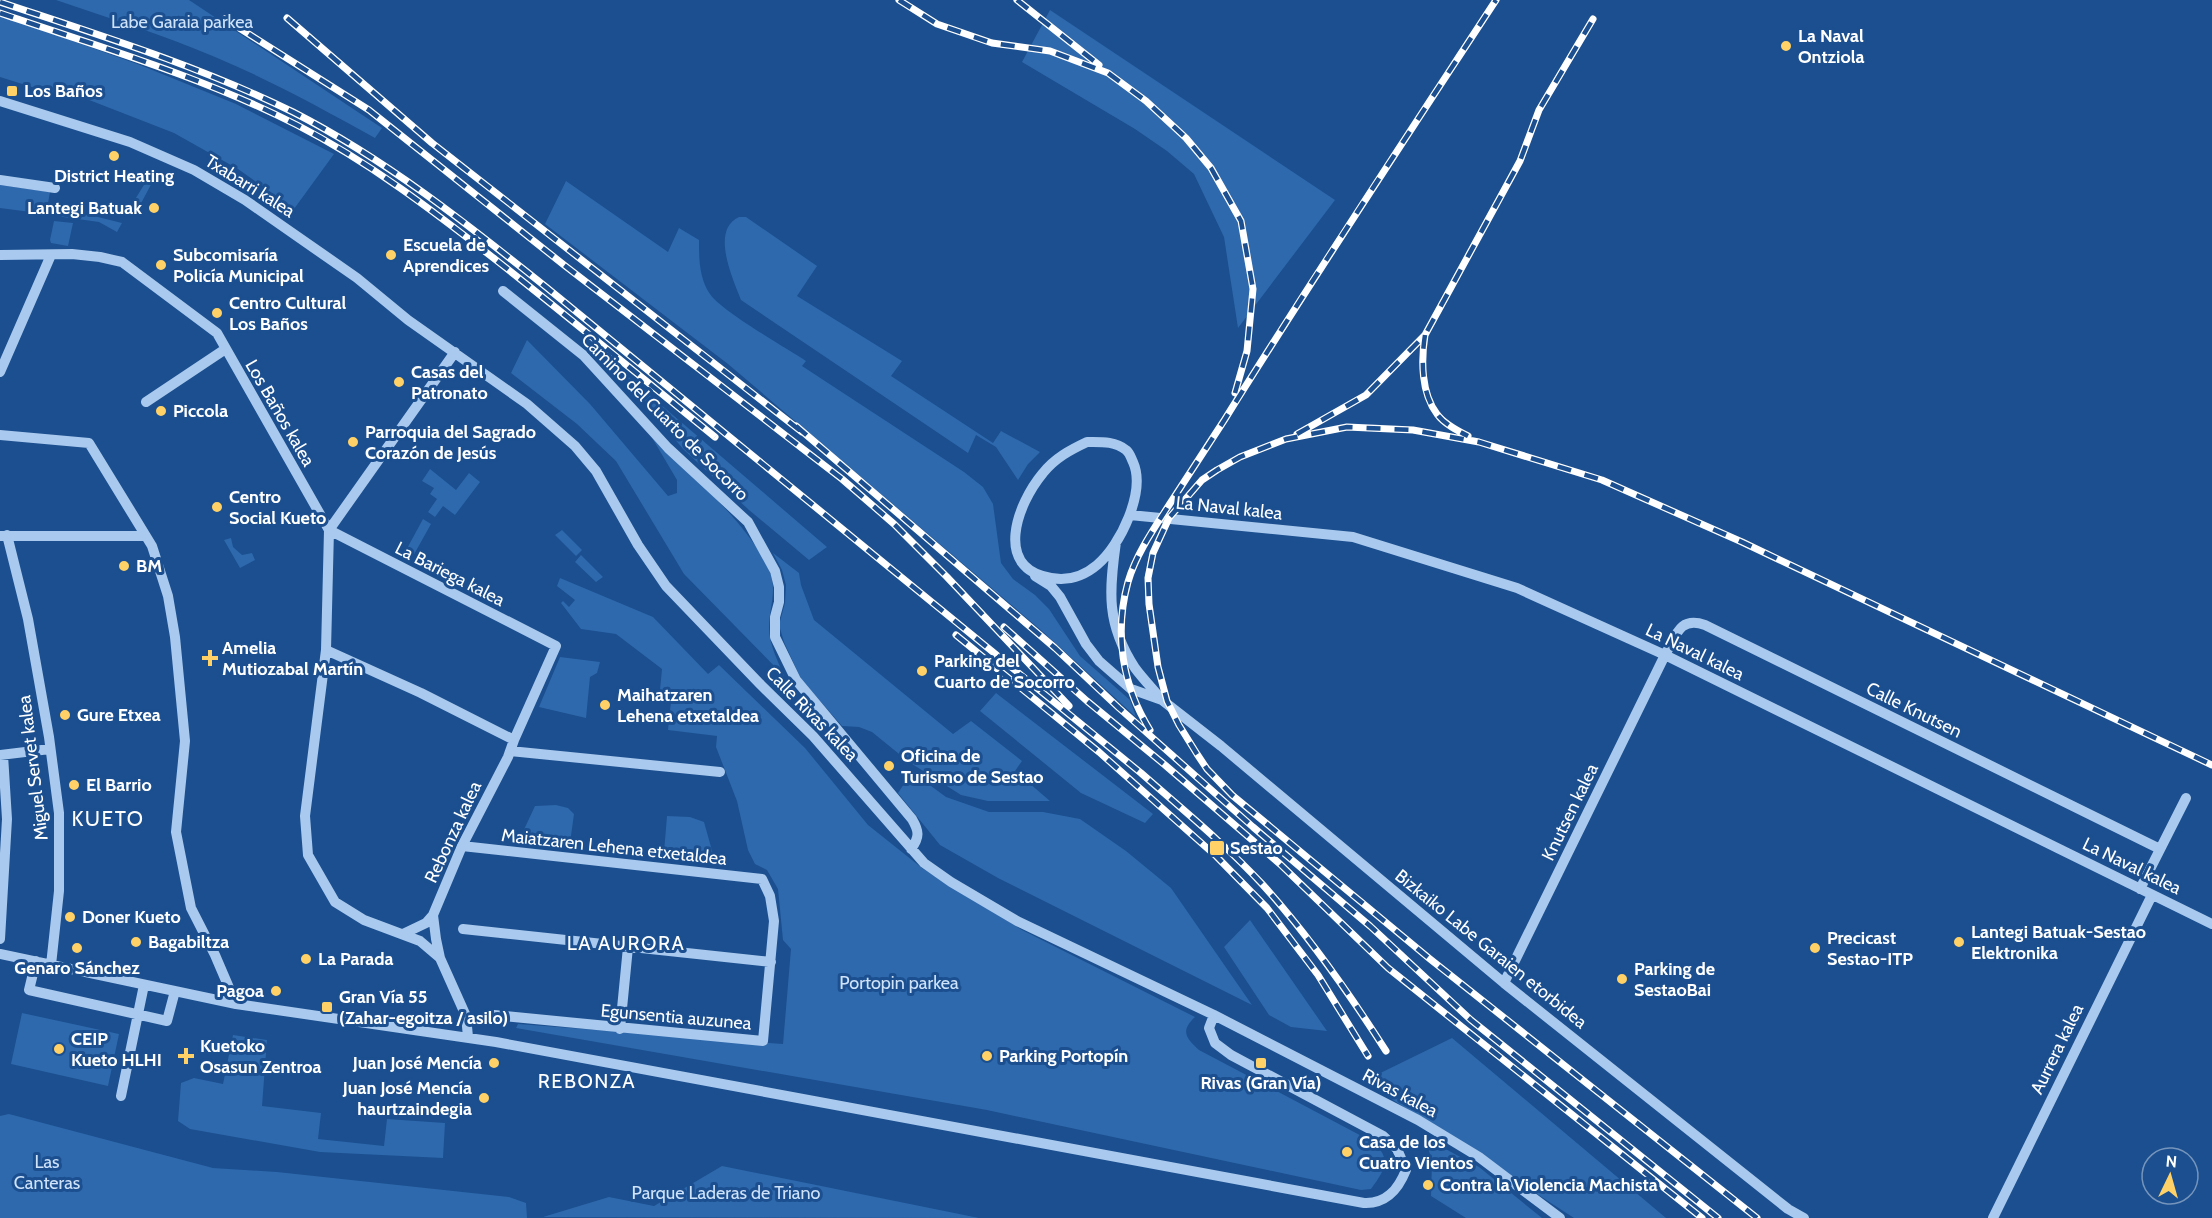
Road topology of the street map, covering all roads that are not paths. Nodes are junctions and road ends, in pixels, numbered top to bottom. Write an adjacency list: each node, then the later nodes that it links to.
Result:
1 (0, 101): 8 (street, Txabarri kalea)
2 (0, 180): 3 (street)
3 (55, 188)
4 (0, 255): 5 (street, Los Baños kalea)
5 (51, 255): 7 (street, Los Baños kalea); 9 (street)
6 (503, 291): 30 (street, Camino del Cuarto de Socorro)
7 (224, 350): 11 (street); 14 (street, Los Baños kalea)
8 (454, 351): 14 (street); 30 (street, Calle Rivas kalea)
9 (3, 354): 10 (street)
10 (0, 372)
11 (146, 402)
12 (0, 435): 16 (street)
13 (1130, 515): 17 (street); 18 (street); 21 (street, La Naval kalea)
14 (329, 530): 19 (street, La Bariega kalea); 20 (street)
15 (4, 536): 16 (street); 24 (street, Miguel Servet kalea)
16 (145, 536): 49 (street)
17 (1116, 542): 18 (street); 22 (street)
18 (1035, 576): 22 (street)
19 (556, 646): 23 (street, Rebonza kalea)
20 (326, 650): 23 (street); 38 (street)
21 (1665, 655): 31 (street, Calle Knutsen); 33 (street, La Naval kalea); 46 (street, Knutsen kalea)
22 (1162, 700): 46 (street, Bizkaiko Labe Garaien etorbidea)
23 (514, 740): 25 (street, Rebonza kalea)
24 (50, 749): 26 (street); 45 (street, Miguel Servet kalea)
25 (510, 752): 27 (street); 29 (street, Rebonza kalea)
26 (1, 755): 39 (street)
27 (720, 772)
28 (2186, 798): 31 (street)
29 (462, 846): 32 (street, Maiatzaren Lehena etxetaldea); 35 (street, Rebonza kalea)
30 (911, 849): 51 (street, Calle Rivas kalea)
31 (2160, 849): 33 (street)
32 (762, 879): 44 (street, Egunsentia auzunea)
33 (2140, 889): 34 (street, La Naval kalea)
34 (2152, 895): 36 (street, La Naval kalea); 58 (street, Aurrera kalea)
35 (433, 915): 38 (street); 42 (street, Rebonza kalea)
36 (2212, 924)
37 (463, 929): 40 (street)
38 (403, 934): 42 (street)
39 (0, 939)
40 (628, 947): 44 (street); 53 (street)
41 (0, 954): 43 (street)
42 (440, 958): 54 (street, Rebonza kalea)
43 (36, 961): 45 (street); 50 (street)
44 (771, 962): 53 (street, Egunsentia auzunea)
45 (51, 965): 47 (street)
46 (1504, 983): 57 (street, Bizkaiko Labe Garaien etorbidea)
47 (144, 984): 48 (street); 50 (street)
48 (175, 991): 49 (street); 50 (street)
49 (236, 1004): 54 (street)
50 (138, 1014): 55 (street)
51 (1214, 1015): 54 (street); 56 (street, Rivas kalea)
52 (494, 1016): 53 (street, Egunsentia auzunea)
53 (620, 1029)
54 (468, 1037)
55 (121, 1096)
56 (1560, 1218)
57 (1804, 1218)
58 (1993, 1218)

